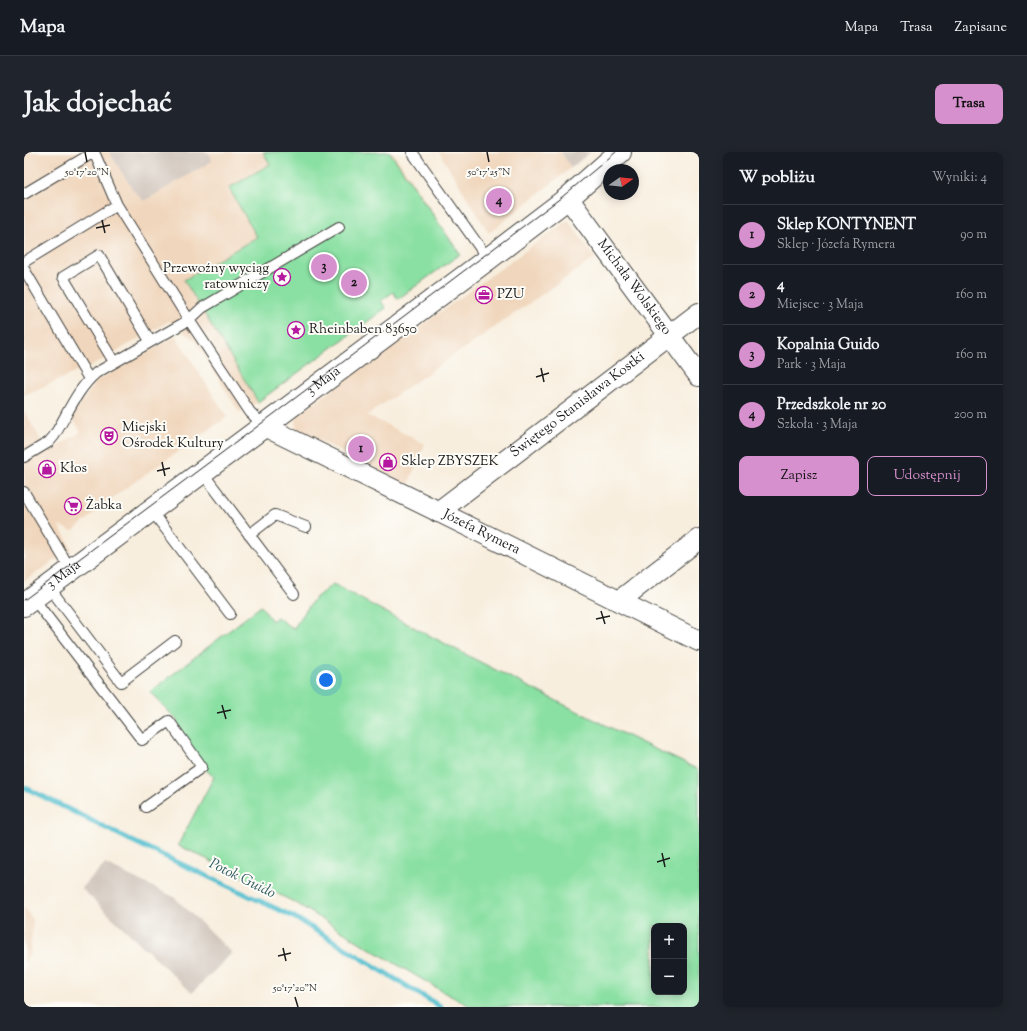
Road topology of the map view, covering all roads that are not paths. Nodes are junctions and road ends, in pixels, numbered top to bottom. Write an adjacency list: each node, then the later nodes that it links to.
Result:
1 (94, 152): 4 (lane); 6 (lane)
2 (412, 152): 8 (lane)
3 (616, 153): 5 (street, 3 Maja)
4 (24, 194)
5 (568, 198): 8 (street, 3 Maja); 13 (street, Michała Wolskiego)
6 (117, 205): 9 (lane); 12 (lane)
7 (339, 227): 12 (lane)
8 (488, 259): 18 (street, 3 Maja)
9 (24, 262)
10 (24, 269): 17 (lane)
11 (699, 313): 13 (street, Świętego Stanisława Kostki)
12 (189, 320): 14 (lane); 18 (lane)
13 (668, 336): 16 (street, Michała Wolskiego); 23 (street, Świętego Stanisława Kostki)
14 (150, 341): 15 (lane); 15 (lane)
15 (114, 362): 17 (lane)
16 (699, 376)
17 (89, 379): 19 (lane)
18 (264, 426): 20 (street, 3 Maja); 23 (street, Józefa Rymera)
19 (24, 457)
20 (202, 472): 22 (street, 3 Maja); 25 (lane)
21 (24, 492): 27 (lane)
22 (152, 510): 27 (street, 3 Maja); 31 (lane)
23 (438, 512): 30 (street, Józefa Rymera)
24 (306, 527): 25 (lane)
25 (249, 535): 28 (lane)
26 (699, 538): 30 (street)
27 (71, 570): 29 (street, 3 Maja)
28 (294, 594)
29 (36, 597): 32 (lane); 34 (lane)
30 (619, 601): 33 (street, Józefa Rymera)
31 (230, 614)
32 (174, 641)
33 (699, 641)
34 (146, 807)

